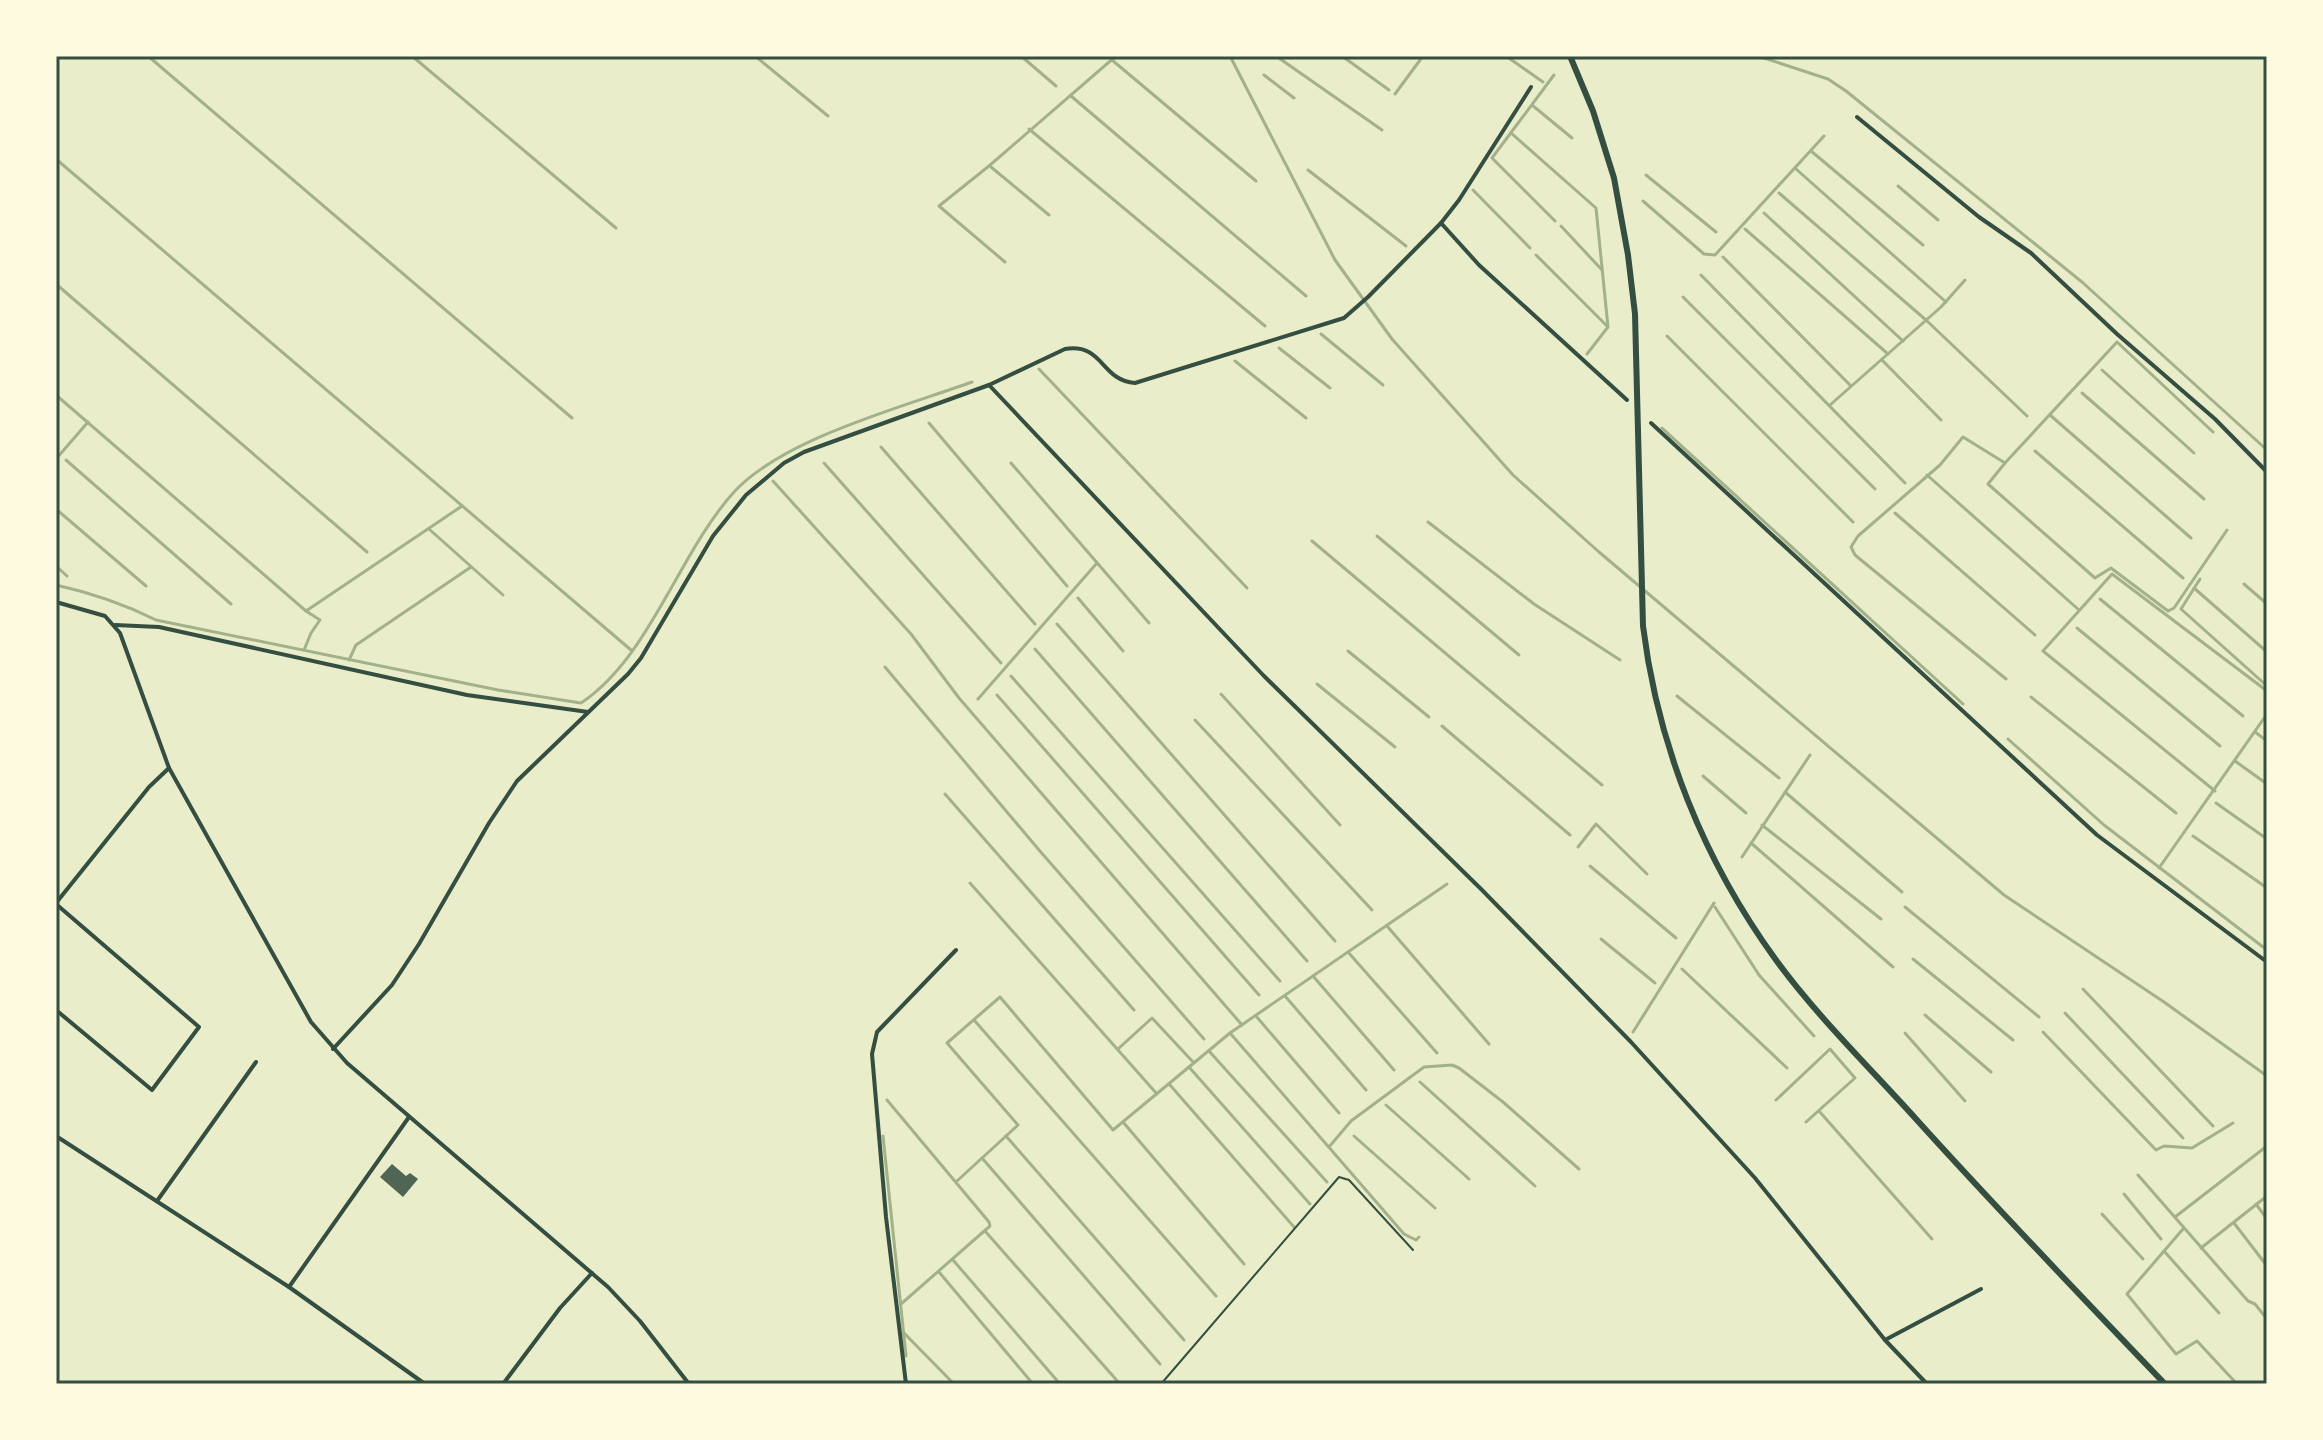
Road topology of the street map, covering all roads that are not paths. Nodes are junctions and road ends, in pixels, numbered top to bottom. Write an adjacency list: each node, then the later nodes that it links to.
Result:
1 (1570, 56): 31 (main road)
2 (1531, 87): 4 (street)
3 (1857, 117): 8 (street)
4 (1441, 223): 5 (street); 6 (street)
5 (989, 385): 11 (street); 25 (street)
6 (1627, 400)
7 (1651, 423): 15 (street)
8 (2267, 472)
9 (56, 602): 10 (street)
10 (114, 625): 11 (street); 12 (street)
11 (588, 712): 17 (street)
12 (169, 768): 13 (street); 17 (street)
13 (56, 903): 16 (street)
14 (956, 950): 29 (street)
15 (2267, 962)
16 (56, 1010)
17 (333, 1049): 19 (street)
18 (256, 1062): 21 (street)
19 (409, 1117): 22 (street); 23 (street)
20 (56, 1136): 21 (street)
21 (157, 1201): 23 (street)
22 (592, 1273): 27 (street); 28 (street)
23 (289, 1287): 26 (street)
24 (1981, 1289): 25 (street)
25 (1885, 1340): 30 (street)
26 (425, 1384)
27 (503, 1384)
28 (689, 1384)
29 (906, 1384)
30 (1927, 1384)
31 (2165, 1384)

